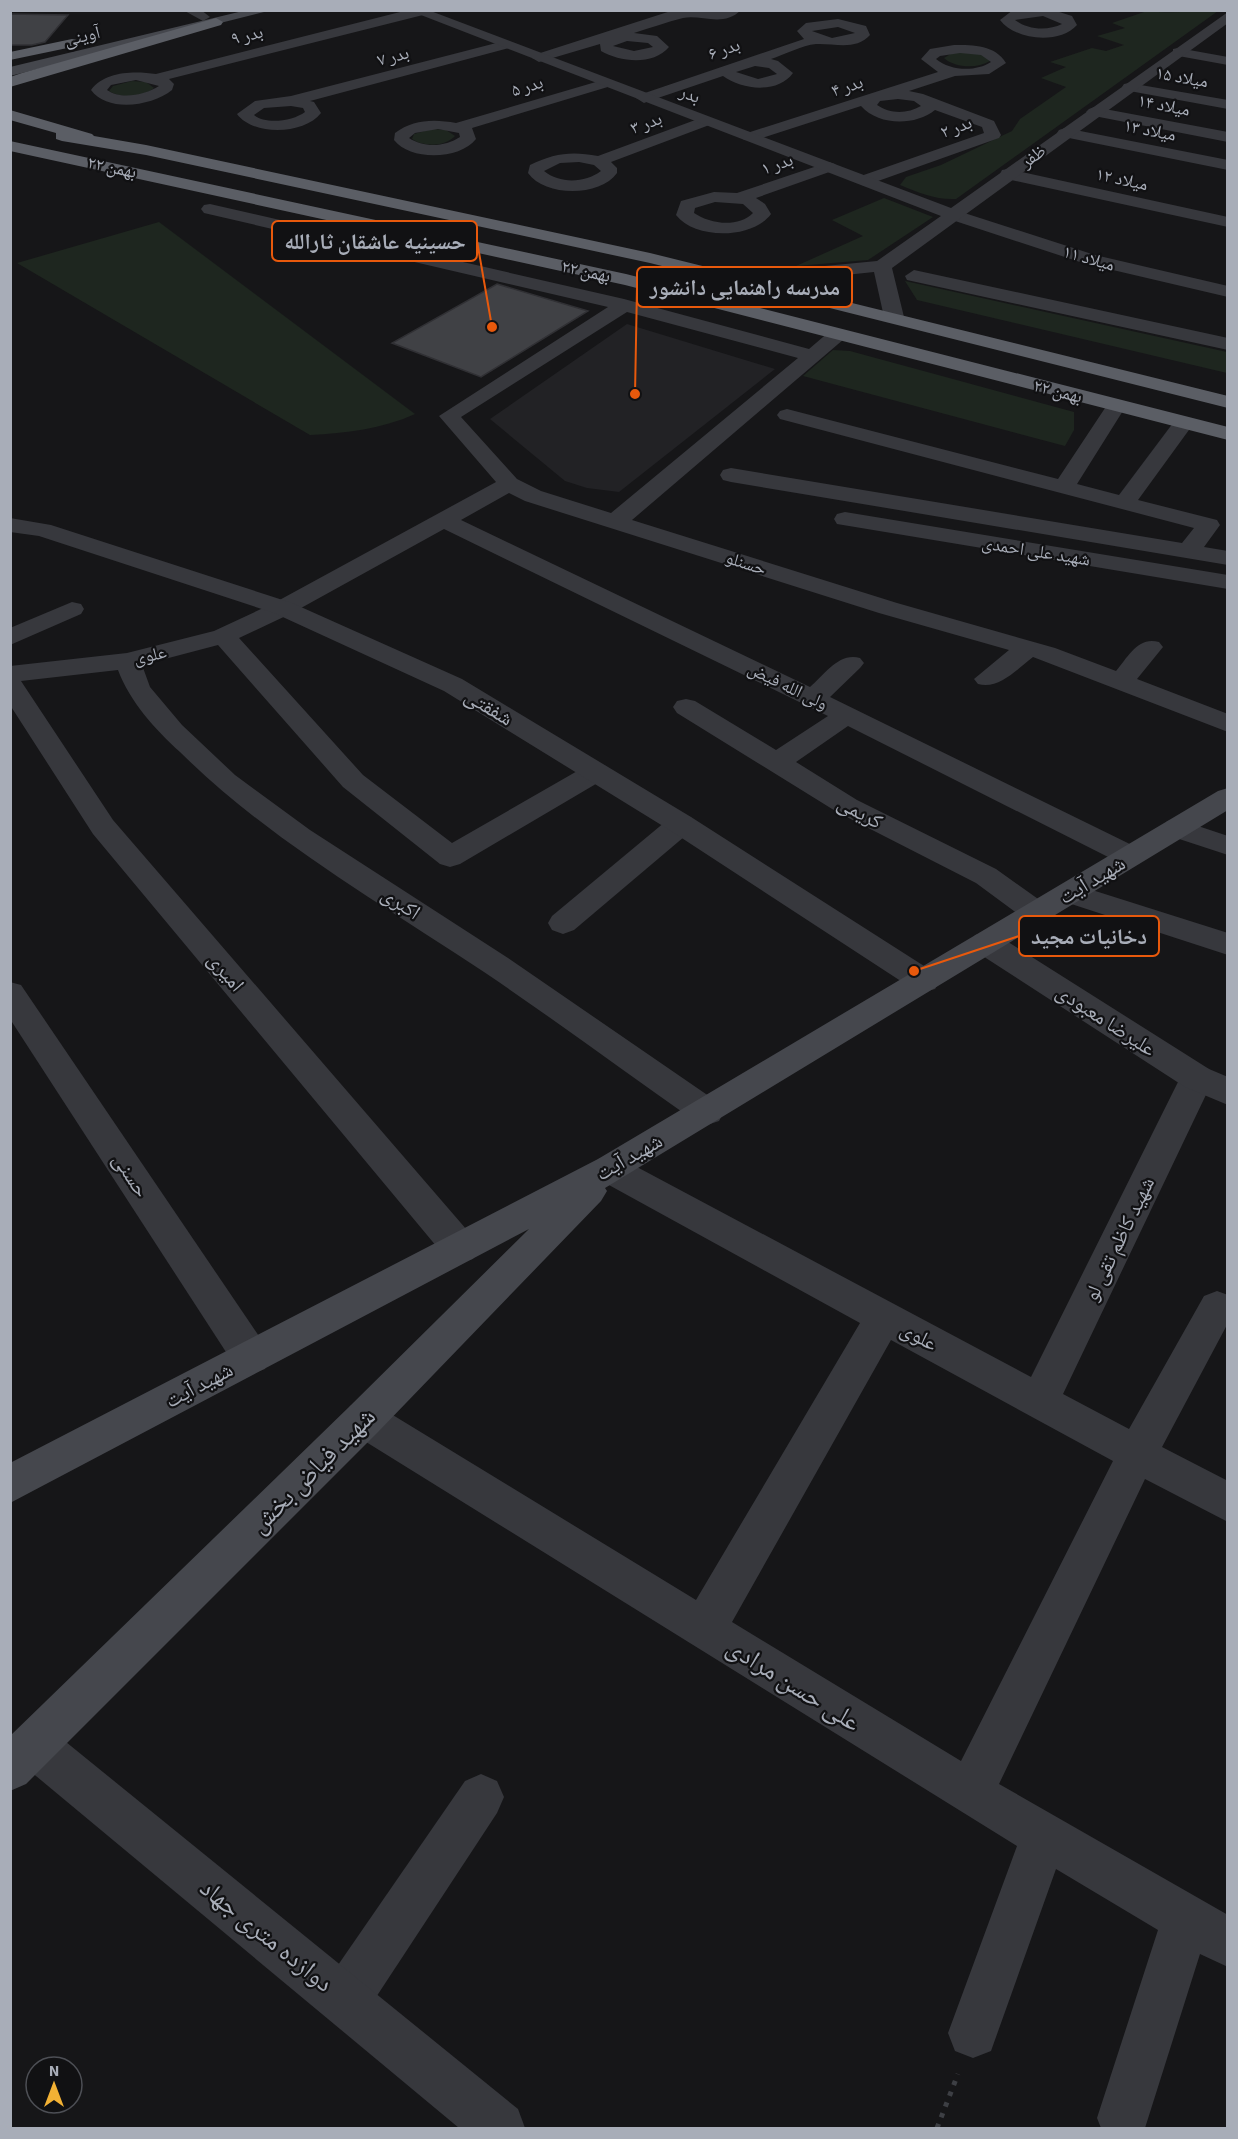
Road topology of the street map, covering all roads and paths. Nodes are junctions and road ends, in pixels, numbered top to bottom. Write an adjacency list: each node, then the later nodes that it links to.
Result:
1 (189, 10): 8 (street)
2 (229, 10): 8 (main road, آوینی)
3 (266, 10): 8 (main road, آوینی)
4 (735, 10): 6 (street)
5 (416, 11): 10 (street, بدر); 23 (street, بدر ۹)
6 (682, 11): 15 (street)
7 (1226, 19): 11 (street, ظفر)
8 (209, 20): 12 (highway); 17 (main road, آوینی); 21 (main road, آوینی); 24 (highway)
9 (817, 39): 28 (street, بدر ۶)
10 (504, 45): 13 (street, بدر ۷); 15 (street, بدر)
11 (1178, 52): 16 (street); 26 (street, ظفر)
12 (10, 56)
13 (459, 57): 18 (street); 22 (street, بدر ۷)
14 (398, 58): 22 (street)
15 (539, 58): 25 (street, بدر)
16 (1227, 61)
17 (10, 64)
18 (478, 65)
19 (351, 70): 22 (street)
20 (956, 71): 27 (street, بدر ۴)
21 (10, 72)
22 (399, 75): 29 (street, بدر ۷)
23 (156, 78)
24 (10, 83)
25 (606, 83): 28 (street, بدر); 35 (street, بدر ۵)
26 (1129, 87): 31 (street, میلاد ۱۵); 32 (street, ظفر)
27 (875, 97): 30 (street); 30 (street); 38 (street, بدر ۴)
28 (644, 98): 34 (street, بدر)
29 (291, 101)
30 (929, 103): 48 (street, بدر ۲)
31 (1227, 105)
32 (1094, 112): 37 (street, ظفر); 39 (street, میلاد ۱۴)
33 (10, 115): 40 (highway)
34 (706, 121): 38 (street, بدر); 44 (street, بدر ۳)
35 (459, 127)
36 (10, 129): 40 (highway, ۲۲ بهمن)
37 (1065, 133): 45 (street, میلاد ۱۳); 47 (street, ظفر)
38 (750, 137): 46 (street, بدر)
39 (1227, 137)
40 (108, 143): 55 (highway, ۲۲ بهمن)
41 (10, 146): 43 (highway, ۲۲ بهمن)
42 (10, 155): 43 (highway)
43 (75, 160): 59 (highway, ۲۲ بهمن)
44 (599, 161)
45 (1227, 165)
46 (829, 167): 48 (street, بدر); 49 (street, بدر ۱)
47 (1008, 174): 51 (street, ظفر); 52 (street, میلاد ۱۲)
48 (864, 181): 51 (street, بدر)
49 (738, 198)
50 (210, 209): 57 (street)
51 (952, 214): 53 (street, ظفر); 56 (street, میلاد ۱۱)
52 (1227, 222)
53 (882, 266): 55 (street); 58 (street)
54 (914, 276): 60 (street)
55 (741, 280): 58 (highway, ۲۲ بهمن)
56 (1227, 292)
57 (624, 305): 61 (street); 68 (street)
58 (894, 317): 62 (highway, ۲۲ بهمن)
59 (837, 335): 61 (street); 63 (highway, ۲۲ بهمن)
60 (1227, 344)
61 (813, 356): 73 (street)
62 (1227, 402)
63 (1116, 406): 65 (highway, ۲۲ بهمن); 69 (street)
64 (787, 415): 69 (street)
65 (1183, 423): 66 (highway, ۲۲ بهمن); 70 (street)
66 (1227, 434)
67 (731, 475): 75 (street)
68 (509, 484): 72 (street); 73 (street, حسنلو)
69 (1065, 485): 70 (street)
70 (1125, 502): 75 (street)
71 (845, 519): 77 (street, شهید علی احمدی)
72 (444, 520): 78 (street); 90 (street, ولی الله فیض)
73 (615, 522): 83 (street, حسنلو)
74 (10, 525): 78 (street, شفقتی)
75 (1188, 551): 76 (street)
76 (1227, 558)
77 (1227, 582)
78 (283, 608): 80 (street, علوی); 95 (street, شفقتی)
79 (72, 609): 81 (street)
80 (223, 636): 84 (street, علوی); 95 (street)
81 (10, 638)
82 (1150, 647): 88 (street)
83 (1029, 648): 87 (street); 88 (street, حسنلو)
84 (128, 661): 86 (street, علوی); 109 (street, اکبری)
85 (852, 663): 90 (street)
86 (10, 674)
87 (987, 679)
88 (1121, 682): 93 (street, حسنلو)
89 (10, 684): 111 (street, امیری)
90 (813, 699): 92 (street, ولی الله فیض)
91 (686, 707): 94 (street, کریمی)
92 (847, 715): 94 (street); 100 (street, ولی الله فیض)
93 (1227, 724)
94 (777, 763): 102 (street, کریمی)
95 (596, 772): 97 (street, شفقتی)
96 (1227, 797): 98 (main road, شهید آیت)
97 (681, 824): 103 (street); 106 (street, شفقتی)
98 (1177, 828): 99 (street); 100 (main road, شهید آیت)
99 (1227, 846)
100 (1130, 856): 101 (main road, شهید آیت)
101 (1070, 892): 102 (main road, شهید آیت); 105 (street)
102 (1037, 913): 104 (main road, شهید آیت)
103 (563, 923)
104 (986, 943): 106 (main road, شهید آیت); 108 (street, علیرضا معبودی)
105 (1227, 944)
106 (924, 981): 109 (main road, شهید آیت)
107 (10, 993): 114 (street, حسنی)
108 (1212, 1085): 115 (street, شهید کاظم تقی لو)
109 (707, 1112): 110 (main road, شهید آیت)
110 (610, 1169): 111 (main road, شهید آیت); 113 (street, علوی); 116 (main road, شهید فیاض بخش)
111 (460, 1248): 114 (main road, شهید آیت)
112 (1217, 1307): 117 (street)
113 (884, 1317): 115 (street, علوی); 120 (street)
114 (251, 1357): 118 (main road, شهید آیت)
115 (1040, 1400): 117 (street, علوی)
116 (364, 1419): 120 (street, علی حسن مرادی); 121 (main road, شهید فیاض بخش)
117 (1137, 1454): 119 (street, علوی); 122 (street)
118 (10, 1484)
119 (1227, 1503)
120 (704, 1628): 122 (street, علی حسن مرادی)
121 (22, 1756): 127 (street, دوازده متری جهاد)
122 (970, 1793): 124 (street, علی حسن مرادی)
123 (481, 1797): 127 (street)
124 (1044, 1836): 125 (street, علی حسن مرادی); 128 (street)
125 (1186, 1919): 126 (street, علی حسن مرادی); 129 (street)
126 (1227, 1943)
127 (345, 1999): 130 (street, دوازده متری جهاد)
128 (973, 2033): 131 (path)
129 (1123, 2118)
130 (499, 2128)
131 (938, 2128)

